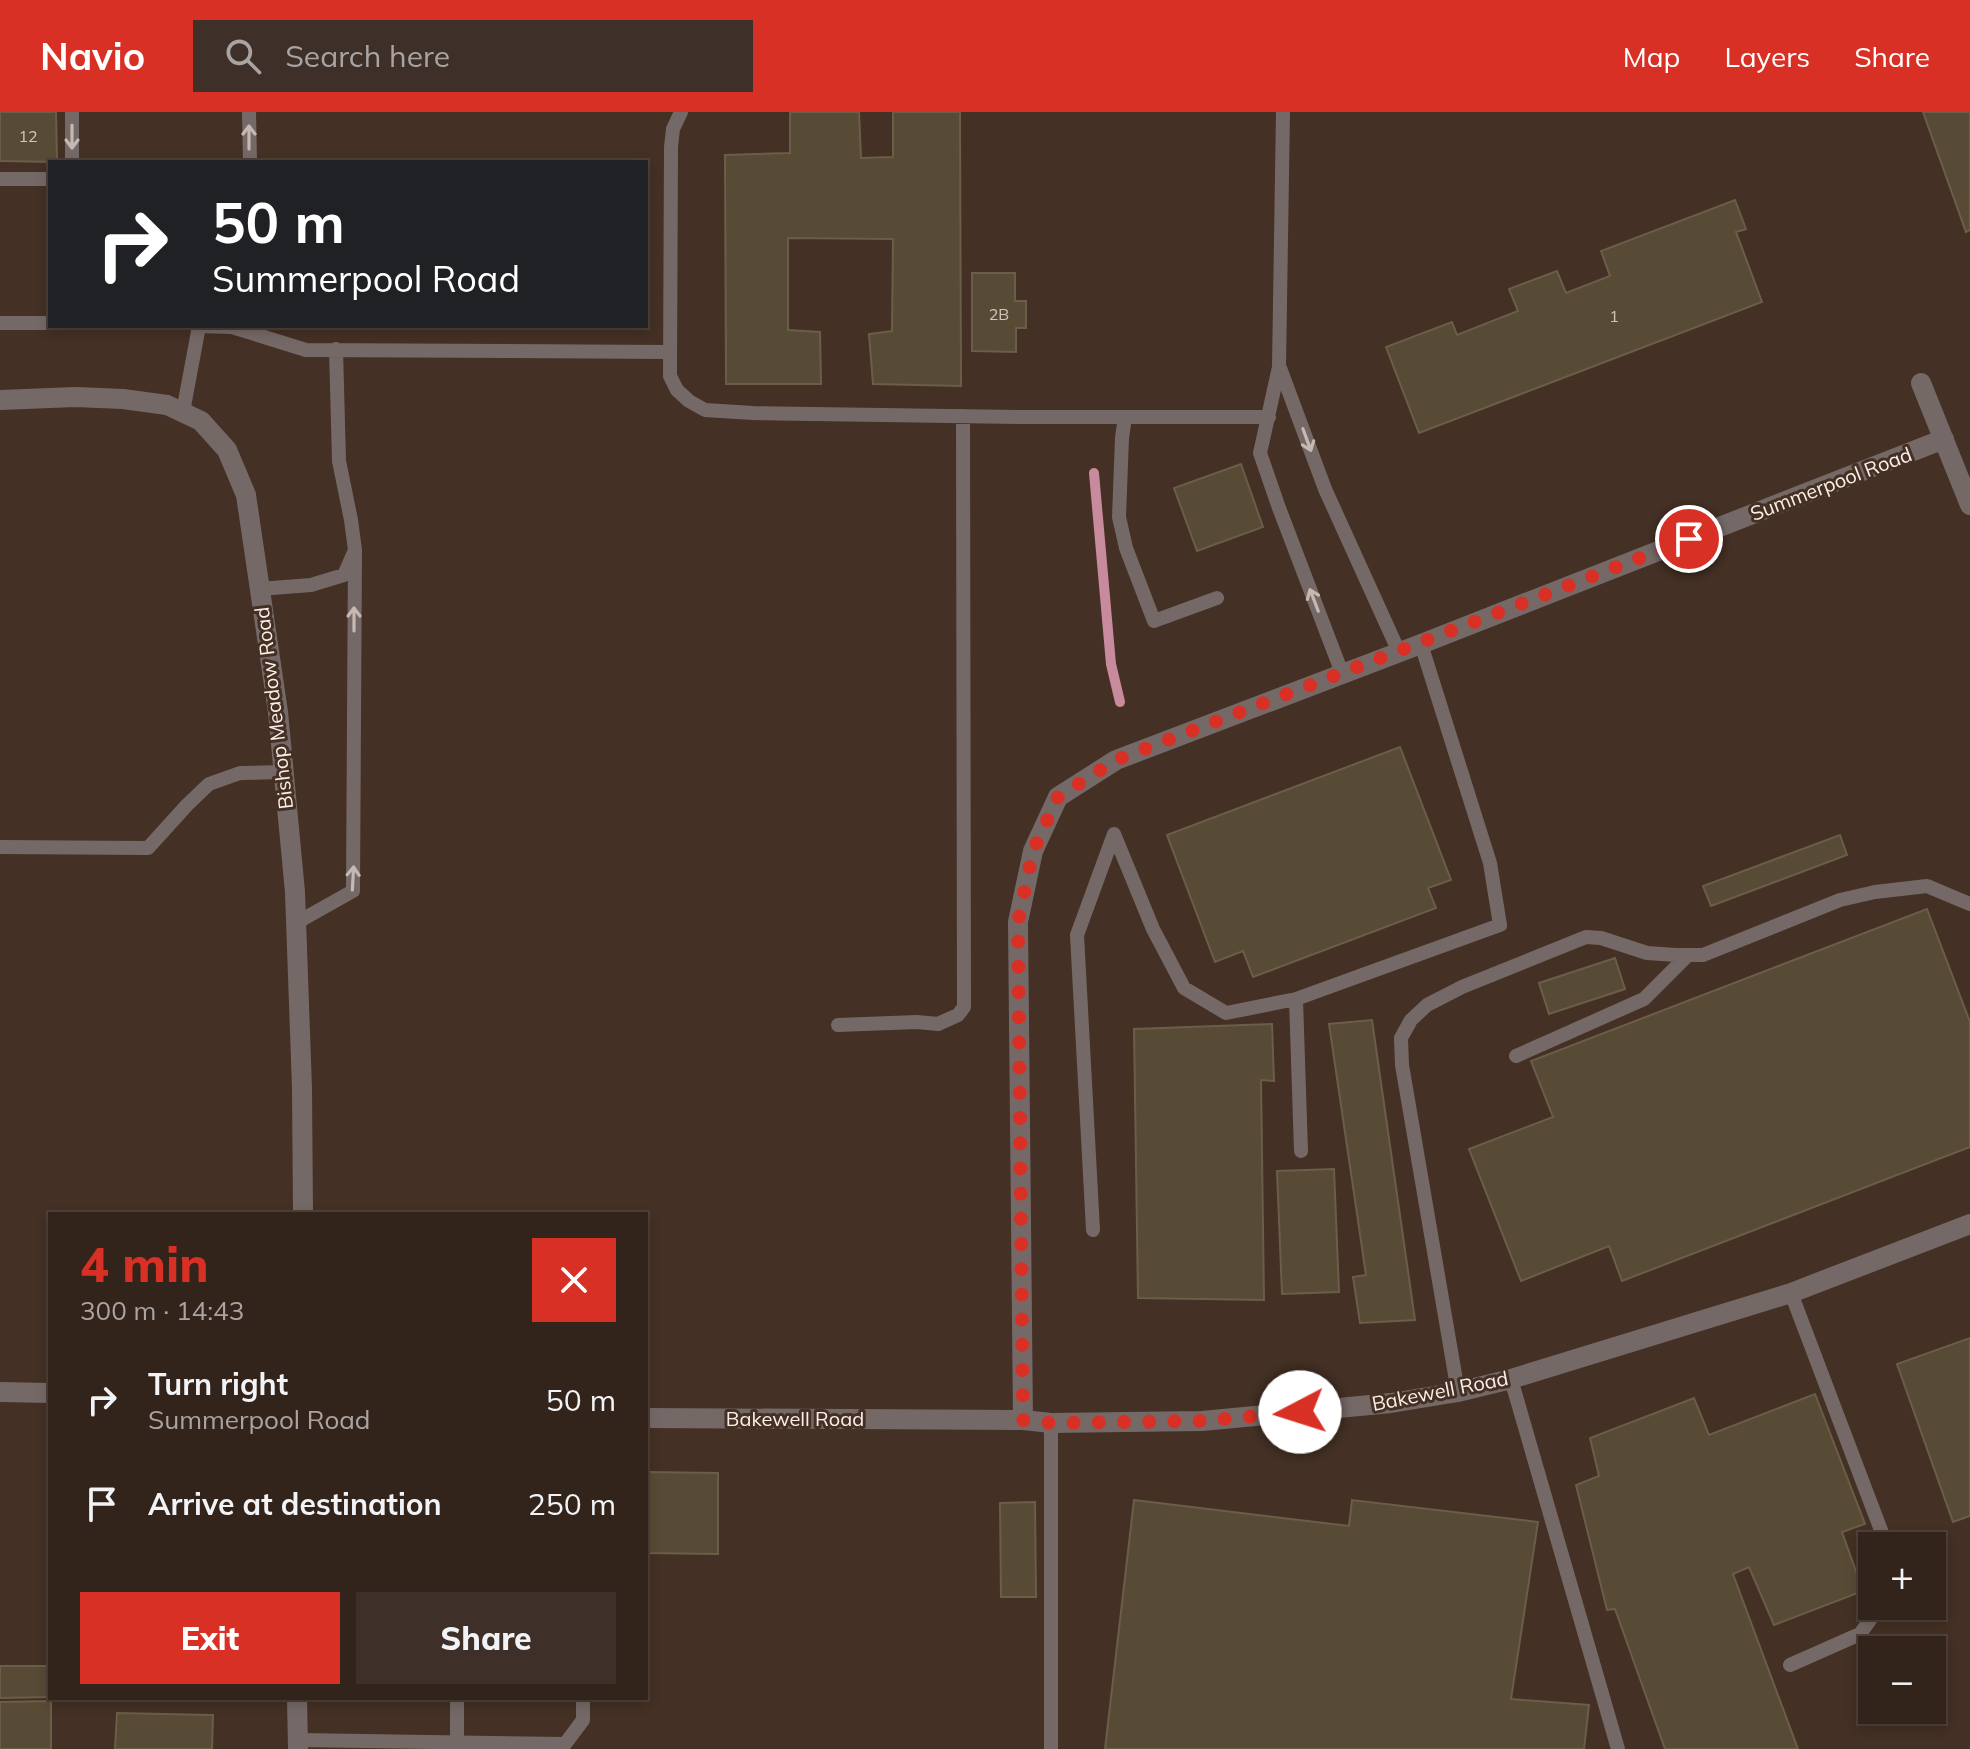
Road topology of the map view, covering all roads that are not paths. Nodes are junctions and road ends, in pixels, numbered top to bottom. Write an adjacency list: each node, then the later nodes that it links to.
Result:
1 (72, 112): 5 (lane, one-way to 5)
2 (249, 112): 6 (lane, one-way to 2)
3 (681, 112): 14 (lane)
4 (1283, 112): 15 (lane)
5 (72, 160)
6 (250, 160)
7 (0, 179): 8 (lane)
8 (48, 179)
9 (0, 323): 10 (lane)
10 (48, 323)
11 (198, 328): 18 (lane)
12 (251, 329): 13 (lane)
13 (336, 349): 14 (lane); 25 (lane)
14 (669, 352): 19 (lane)
15 (1279, 367): 21 (lane); 29 (lane, one-way to 29)
16 (1921, 383): 22 (street)
17 (0, 400): 18 (street, Bishop Meadow Road)
18 (183, 412): 26 (street, Bishop Meadow Road)
19 (963, 416): 20 (lane); 37 (lane)
20 (1125, 417): 21 (lane); 27 (lane)
21 (1269, 417): 30 (lane, one-way to 21)
22 (1944, 439): 23 (street); 28 (street, Summerpool Road)
23 (1963, 470): 24 (street)
24 (1970, 505)
25 (355, 550): 26 (lane); 34 (lane, one-way to 25)
26 (259, 589): 31 (street, Bishop Meadow Road)
27 (1217, 598)
28 (1421, 644): 29 (street, Summerpool Road); 36 (lane)
29 (1399, 652): 30 (street, Summerpool Road)
30 (1342, 673): 49 (street, Summerpool Road)
31 (283, 772): 32 (lane); 34 (street, Bishop Meadow Road)
32 (0, 847)
33 (1970, 904): 35 (lane)
34 (296, 923): 40 (street, Bishop Meadow Road)
35 (1688, 955): 38 (lane); 46 (lane)
36 (1296, 999): 39 (lane); 42 (lane)
37 (838, 1025)
38 (1516, 1056)
39 (1301, 1151)
40 (303, 1212)
41 (1970, 1224): 43 (street, Bakewell Road)
42 (1093, 1230)
43 (1791, 1293): 44 (street, Bakewell Road); 51 (lane)
44 (1511, 1379): 46 (street, Bakewell Road); 60 (lane)
45 (0, 1392): 47 (street)
46 (1458, 1392): 50 (street, Bakewell Road)
47 (48, 1393)
48 (648, 1418): 49 (street, Bakewell Road)
49 (1023, 1420): 50 (street, Bakewell Road)
50 (1051, 1423): 59 (lane)
51 (1882, 1532)
52 (1870, 1620): 53 (lane)
53 (1790, 1665)
54 (297, 1700): 58 (street)
55 (457, 1700): 57 (lane)
56 (583, 1700): 57 (lane)
57 (457, 1742): 58 (lane)
58 (298, 1745)
59 (1051, 1749)
60 (1618, 1749)

